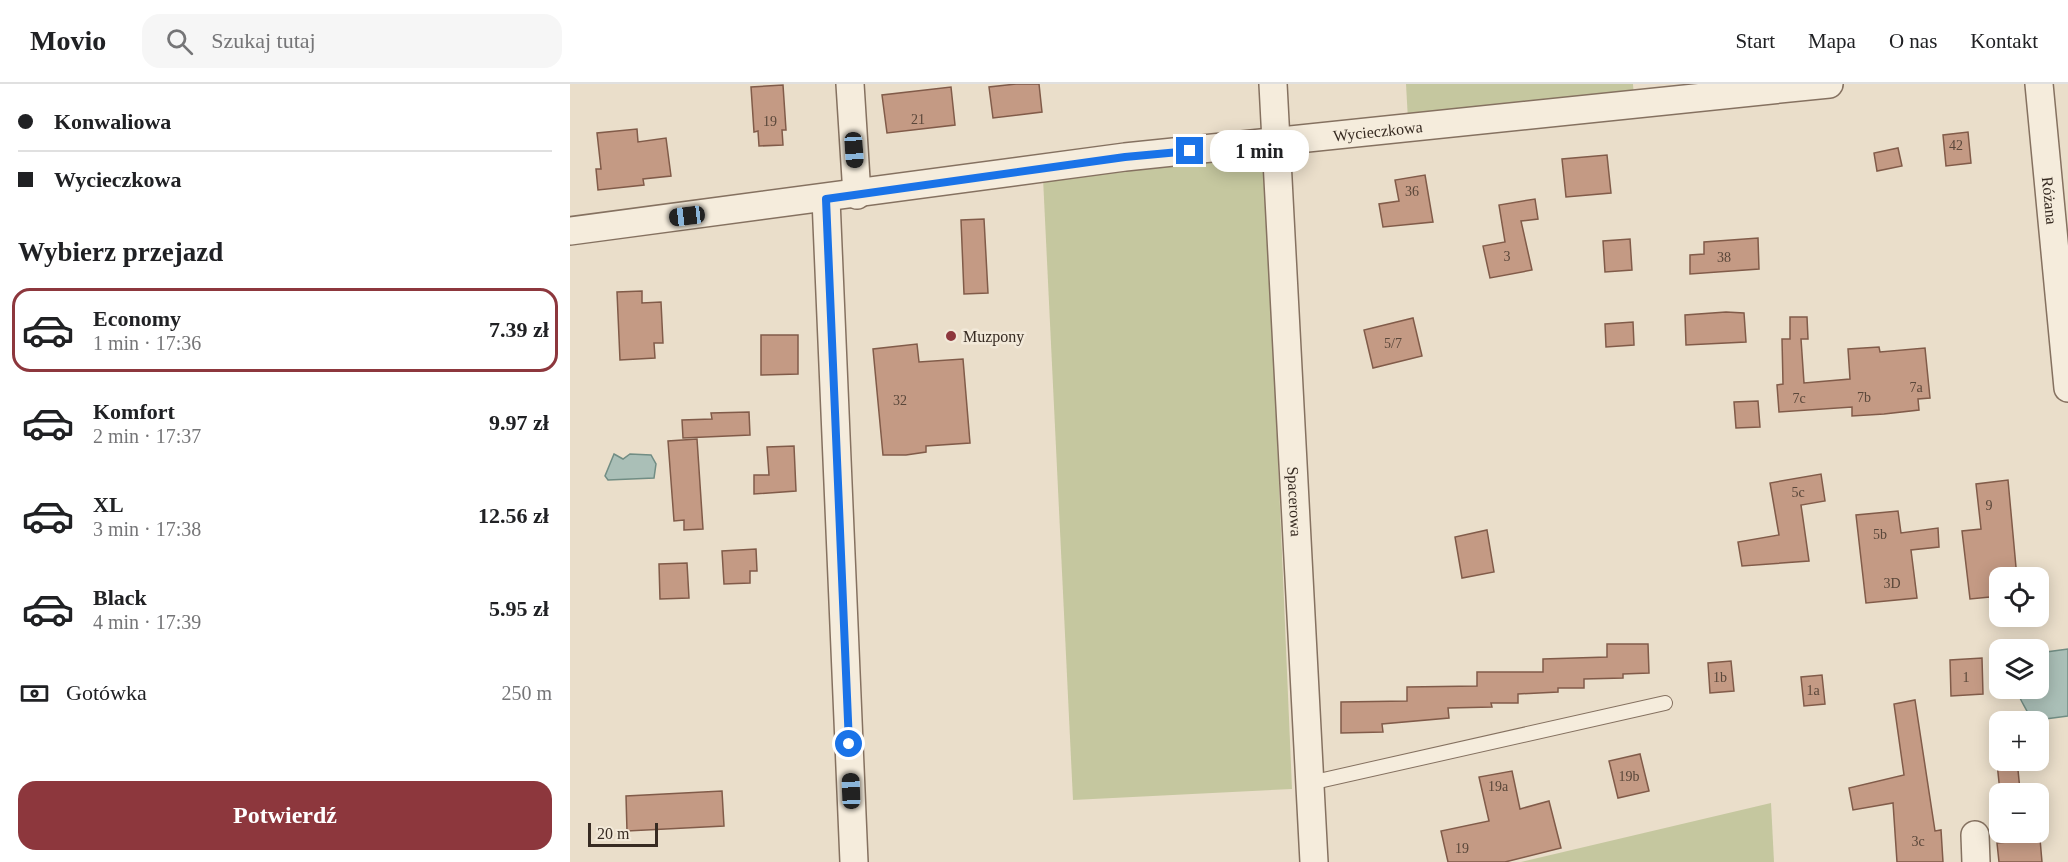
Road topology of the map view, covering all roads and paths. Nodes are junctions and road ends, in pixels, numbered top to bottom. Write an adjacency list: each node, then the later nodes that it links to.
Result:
1 (850, 84): 6 (street)
2 (1273, 84): 5 (street, Spacerowa)
3 (1829, 84): 5 (street, Wycieczkowa)
4 (2039, 84): 9 (street, Różana)
5 (1276, 143): 6 (street, Wycieczkowa); 11 (street, Spacerowa)
6 (857, 195): 7 (street, Wycieczkowa)
7 (826, 199): 8 (street, Wycieczkowa); 13 (street)
8 (570, 231)
9 (2068, 388)
10 (1665, 703): 11 (lane)
11 (1310, 783): 14 (street, Spacerowa)
12 (1975, 835): 15 (street)
13 (854, 862)
14 (1314, 862)
15 (1976, 862)

